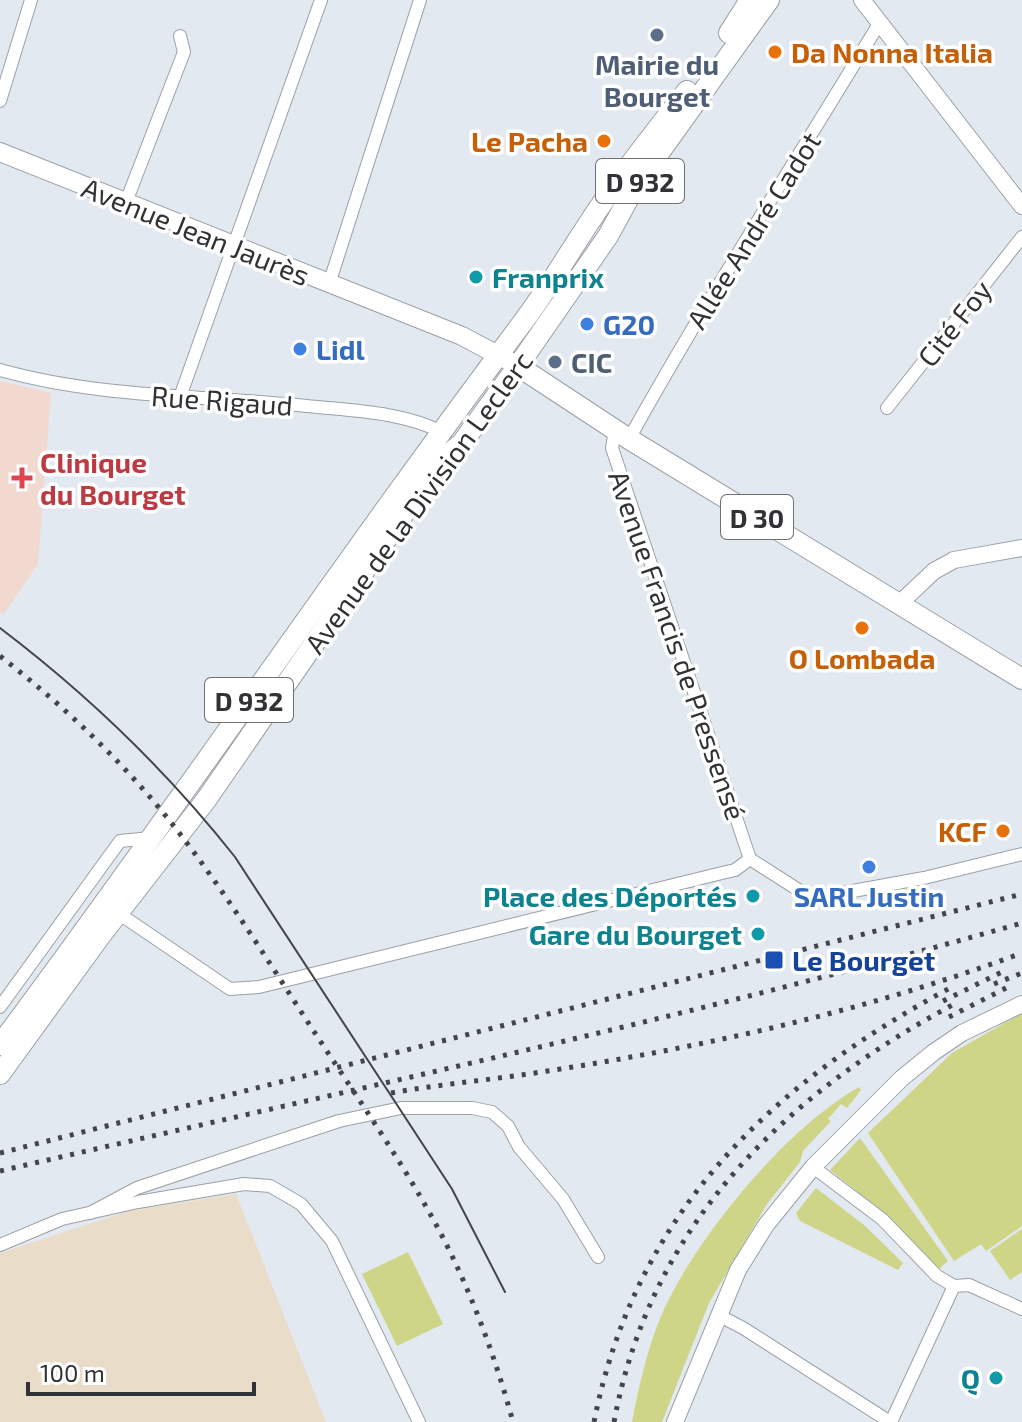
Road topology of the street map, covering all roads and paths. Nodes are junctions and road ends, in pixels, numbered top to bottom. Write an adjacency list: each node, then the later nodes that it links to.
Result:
1 (31, 0): 9 (street)
2 (321, 0): 14 (street)
3 (420, 0): 15 (street)
4 (750, 0): 16 (main road, Avenue de la Division Leclerc / D 932)
5 (769, 0): 17 (main road, Avenue de la Division Leclerc / D 932)
6 (862, 0): 7 (street)
7 (880, 22): 12 (street); 22 (street, Allée André Cadot)
8 (180, 36): 11 (street)
9 (0, 101)
10 (0, 152): 11 (main road, Avenue Jean Jaurès)
11 (126, 202): 14 (main road, Avenue Jean Jaurès)
12 (1022, 206)
13 (1022, 237): 20 (street, Cité Foy)
14 (234, 245): 15 (main road, Avenue Jean Jaurès); 19 (street)
15 (329, 284): 16 (main road, Avenue Jean Jaurès)
16 (497, 354): 17 (main road, Avenue Jean Jaurès); 21 (main road, Avenue de la Division Leclerc / D 932)
17 (518, 366): 22 (main road, D 30); 29 (main road, Avenue de la Division Leclerc / D 932)
18 (0, 370): 19 (street, Rue Rigaud)
19 (180, 397): 21 (street, Rue Rigaud)
20 (887, 408)
21 (442, 432): 26 (main road, Avenue de la Division Leclerc / D 932)
22 (622, 435): 24 (main road, D 30); 28 (street, Avenue Francis de Pressensé)
23 (1022, 548): 24 (street)
24 (899, 604): 25 (main road, D 30)
25 (1022, 679)
26 (151, 838): 31 (street); 32 (main road, Avenue de la Division Leclerc / D 932)
27 (1022, 854): 28 (street)
28 (750, 859): 29 (street)
29 (118, 913): 33 (main road, Avenue de la Division Leclerc / D 932)
30 (1022, 1004): 34 (street)
31 (0, 1007)
32 (0, 1045)
33 (0, 1074)
34 (813, 1167): 38 (street); 40 (street)
35 (90, 1213): 36 (street); 37 (street); 41 (street)
36 (0, 1245)
37 (598, 1257)
38 (954, 1286): 39 (street); 43 (street)
39 (1022, 1309)
40 (720, 1316): 42 (street); 43 (street)
41 (419, 1422)
42 (675, 1422)
43 (890, 1422)

